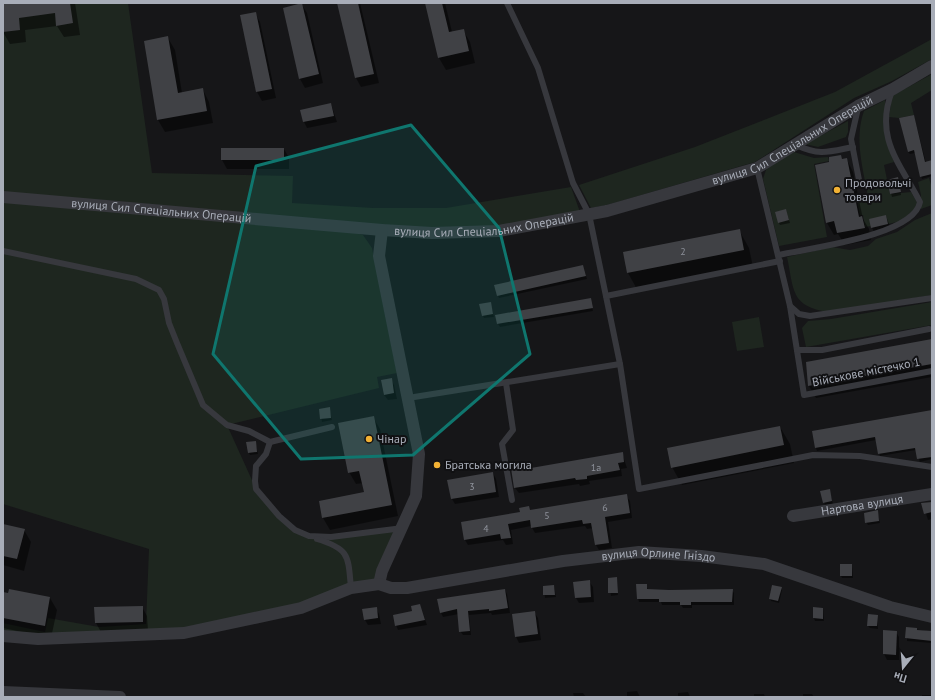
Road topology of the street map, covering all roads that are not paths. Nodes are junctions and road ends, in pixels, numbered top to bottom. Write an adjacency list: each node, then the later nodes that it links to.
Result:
1 (507, 3): 10 (lane)
2 (932, 66): 3 (street, вулиця Сил Спеціальних Операцій)
3 (893, 89): 4 (street, вулиця Сил Спеціальних Операцій); 13 (lane)
4 (858, 106): 5 (street, вулиця Сил Спеціальних Операцій); 6 (lane)
5 (796, 145): 6 (lane); 7 (street, вулиця Сил Спеціальних Операцій)
6 (853, 147): 8 (lane)
7 (757, 168): 10 (street, вулиця Сил Спеціальних Операцій); 13 (lane)
8 (860, 186)
9 (3, 197): 11 (street, вулиця Сил Спеціальних Операцій)
10 (589, 214): 11 (street, вулиця Сил Спеціальних Операцій); 14 (lane)
11 (382, 230): 22 (street)
12 (3, 251): 24 (lane)
13 (780, 258): 14 (lane); 16 (lane)
14 (606, 296): 19 (lane)
15 (932, 298): 16 (lane)
16 (790, 306): 18 (lane)
17 (929, 329): 18 (lane)
18 (797, 350): 20 (lane, Військове містечко 1)
19 (620, 364): 21 (lane); 25 (lane)
20 (932, 371)
21 (506, 383): 22 (lane); 27 (lane)
22 (408, 398): 29 (street)
23 (332, 427): 24 (lane)
24 (270, 442): 30 (lane)
25 (932, 466)
26 (932, 494): 28 (street, Нартова вулиця)
27 (512, 500)
28 (793, 516)
29 (403, 528): 30 (lane); 31 (street)
30 (309, 536): 32 (lane)
31 (379, 584): 32 (street, вулиця Орлине Гніздо); 33 (street, вулиця Орлине Гніздо)
32 (351, 588): 34 (street, вулиця Орлине Гніздо)
33 (932, 617)
34 (3, 636)
35 (3, 692): 36 (street)
36 (120, 697)

